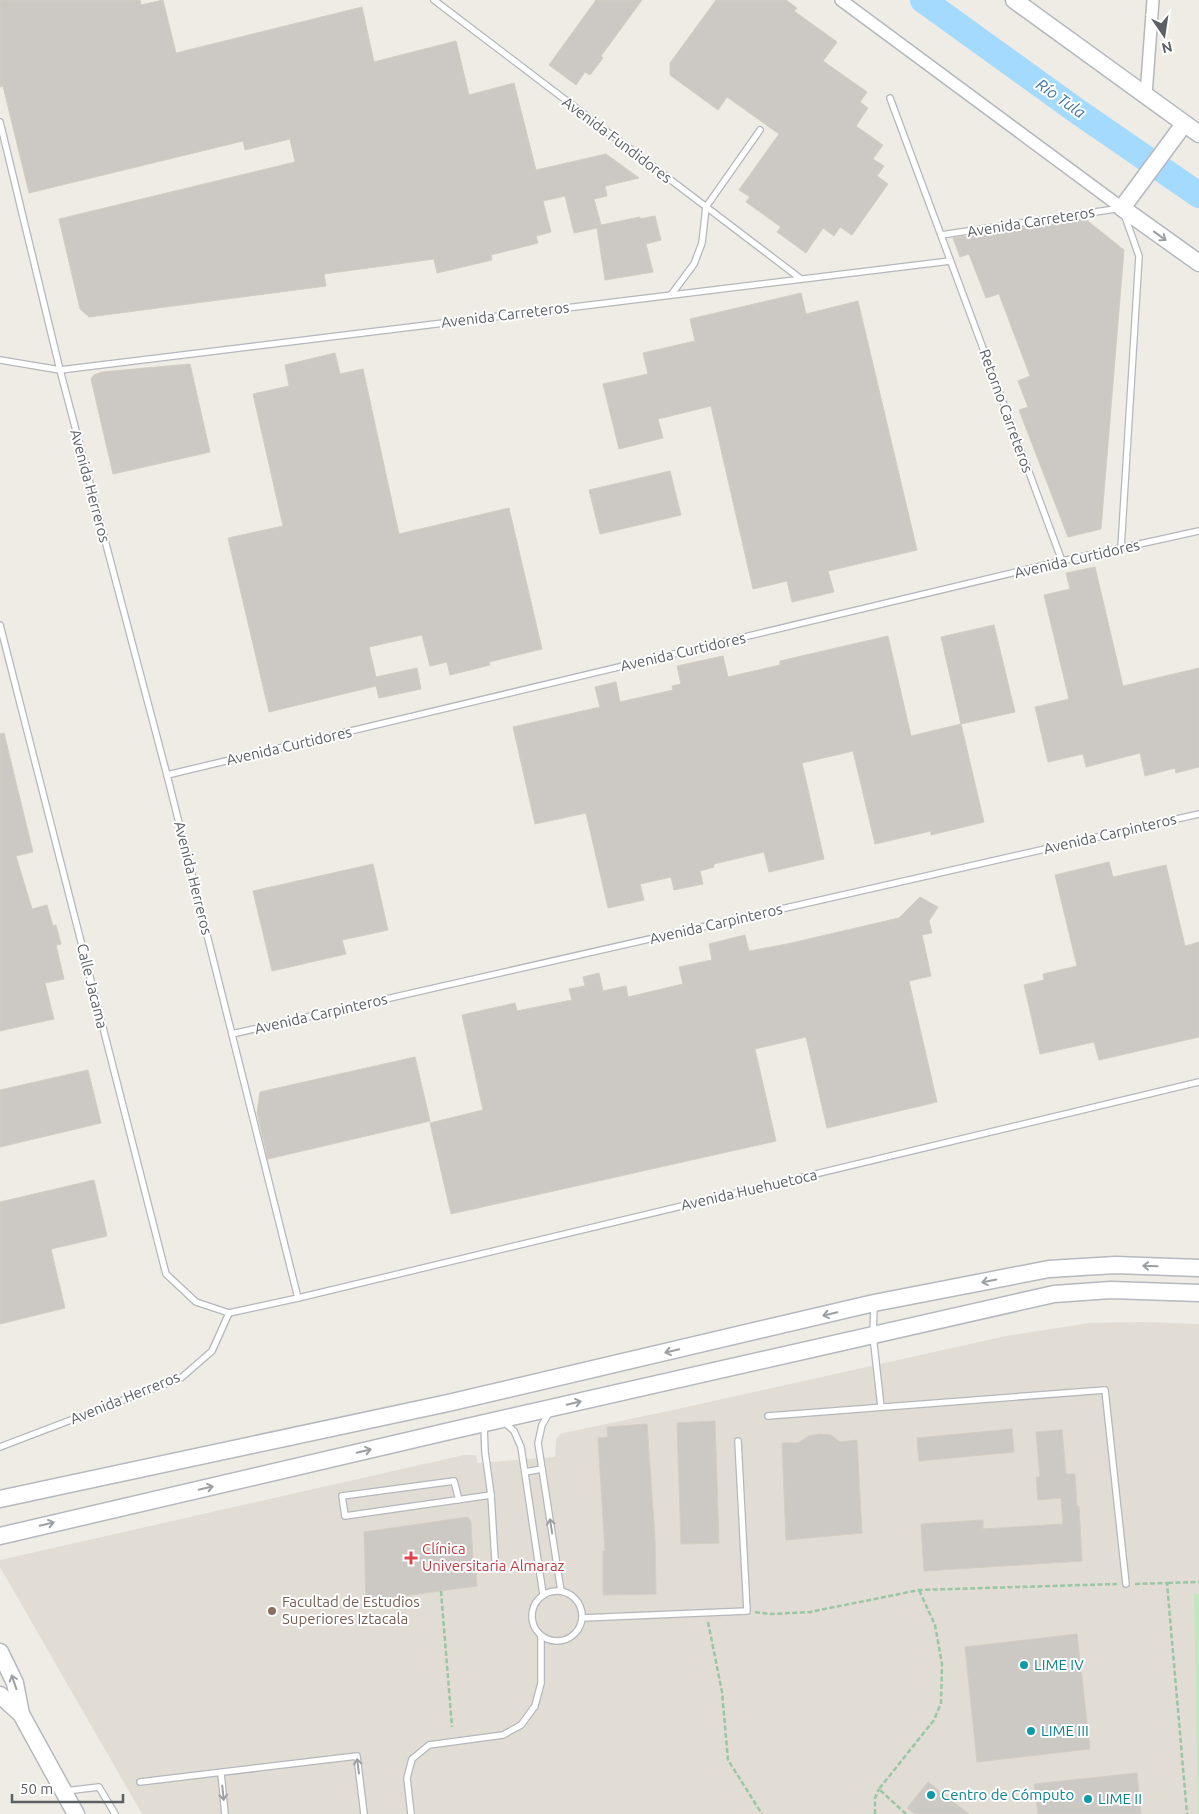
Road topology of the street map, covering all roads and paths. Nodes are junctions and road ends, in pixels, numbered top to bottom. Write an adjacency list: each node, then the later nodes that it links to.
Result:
1 (434, 0): 12 (lane, Avenida Fundidores)
2 (841, 0): 11 (street)
3 (1014, 0): 5 (main road)
4 (1152, 0): 5 (street)
5 (1146, 95): 9 (main road)
6 (890, 98): 13 (lane, Retorno Carreteros)
7 (0, 122): 19 (lane, Avenida Herreros)
8 (760, 130): 12 (lane)
9 (1180, 130): 10 (main road); 11 (main road)
10 (1199, 134)
11 (1125, 204): 13 (lane, Avenida Carreteros); 15 (main road, one-way to 15); 21 (lane)
12 (706, 207): 16 (lane, Avenida Fundidores); 17 (lane)
13 (941, 235): 14 (lane, Retorno Carreteros)
14 (950, 262): 16 (lane, Avenida Carreteros); 22 (lane, Retorno Carreteros)
15 (1199, 263)
16 (801, 279): 17 (lane, Avenida Carreteros)
17 (671, 295): 19 (lane, Avenida Carreteros)
18 (0, 360): 19 (lane)
19 (60, 370): 24 (lane, Avenida Herreros)
20 (1199, 531): 21 (lane, Avenida Curtidores)
21 (1121, 548): 22 (lane, Avenida Curtidores)
22 (1062, 561): 24 (lane, Avenida Curtidores)
23 (0, 625): 32 (lane, Calle Jacama)
24 (167, 775): 26 (lane, Avenida Herreros)
25 (1199, 814): 26 (lane, Avenida Carpinteros)
26 (232, 1034): 30 (lane, Avenida Herreros)
27 (1199, 1082): 30 (lane, Avenida Huehuetoca)
28 (1199, 1268): 31 (main road, one-way to 31)
29 (1199, 1292): 33 (main road)
30 (298, 1298): 32 (lane)
31 (874, 1303): 33 (lane); 34 (main road, one-way to 34)
32 (229, 1313): 41 (lane, Avenida Herreros)
33 (873, 1336): 35 (lane); 36 (main road, one-way to 33)
34 (448, 1403): 39 (main road); 45 (main road)
35 (881, 1407): 37 (lane); 51 (lane)
36 (553, 1408): 38 (main road); 42 (lane)
37 (768, 1416)
38 (492, 1421): 39 (main road); 43 (lane); 44 (lane)
39 (454, 1430): 47 (main road, one-way to 39)
40 (738, 1441): 56 (lane)
41 (0, 1447)
42 (542, 1469): 43 (lane); 54 (lane, one-way to 42)
43 (525, 1472): 55 (lane)
44 (491, 1495): 46 (lane); 48 (lane)
45 (0, 1499)
46 (459, 1500): 46 (lane)
47 (0, 1536)
48 (495, 1560)
49 (1199, 1582): 50 (path)
50 (1167, 1583): 51 (path); 76 (path)
51 (1126, 1584): 53 (path)
52 (441, 1590): 63 (path)
53 (919, 1590): 56 (path); 66 (path)
54 (562, 1591): 55 (lane); 58 (lane)
55 (543, 1594): 59 (lane)
56 (747, 1611): 57 (lane)
57 (706, 1613): 58 (lane); 73 (path)
58 (582, 1618): 59 (lane)
59 (541, 1637): 72 (lane)
60 (0, 1652): 62 (main road, one-way to 60)
61 (0, 1695): 62 (main road)
62 (21, 1714): 67 (main road)
63 (452, 1727)
64 (221, 1773): 65 (lane); 70 (lane, one-way to 70); 71 (lane, one-way to 64)
65 (140, 1782)
66 (879, 1789): 74 (path); 75 (path)
67 (64, 1791): 68 (main road); 69 (lane)
68 (76, 1814)
69 (115, 1814)
70 (226, 1814)
71 (364, 1814)
72 (411, 1814)
73 (762, 1814)
74 (875, 1814)
75 (906, 1814)
76 (1188, 1814)

